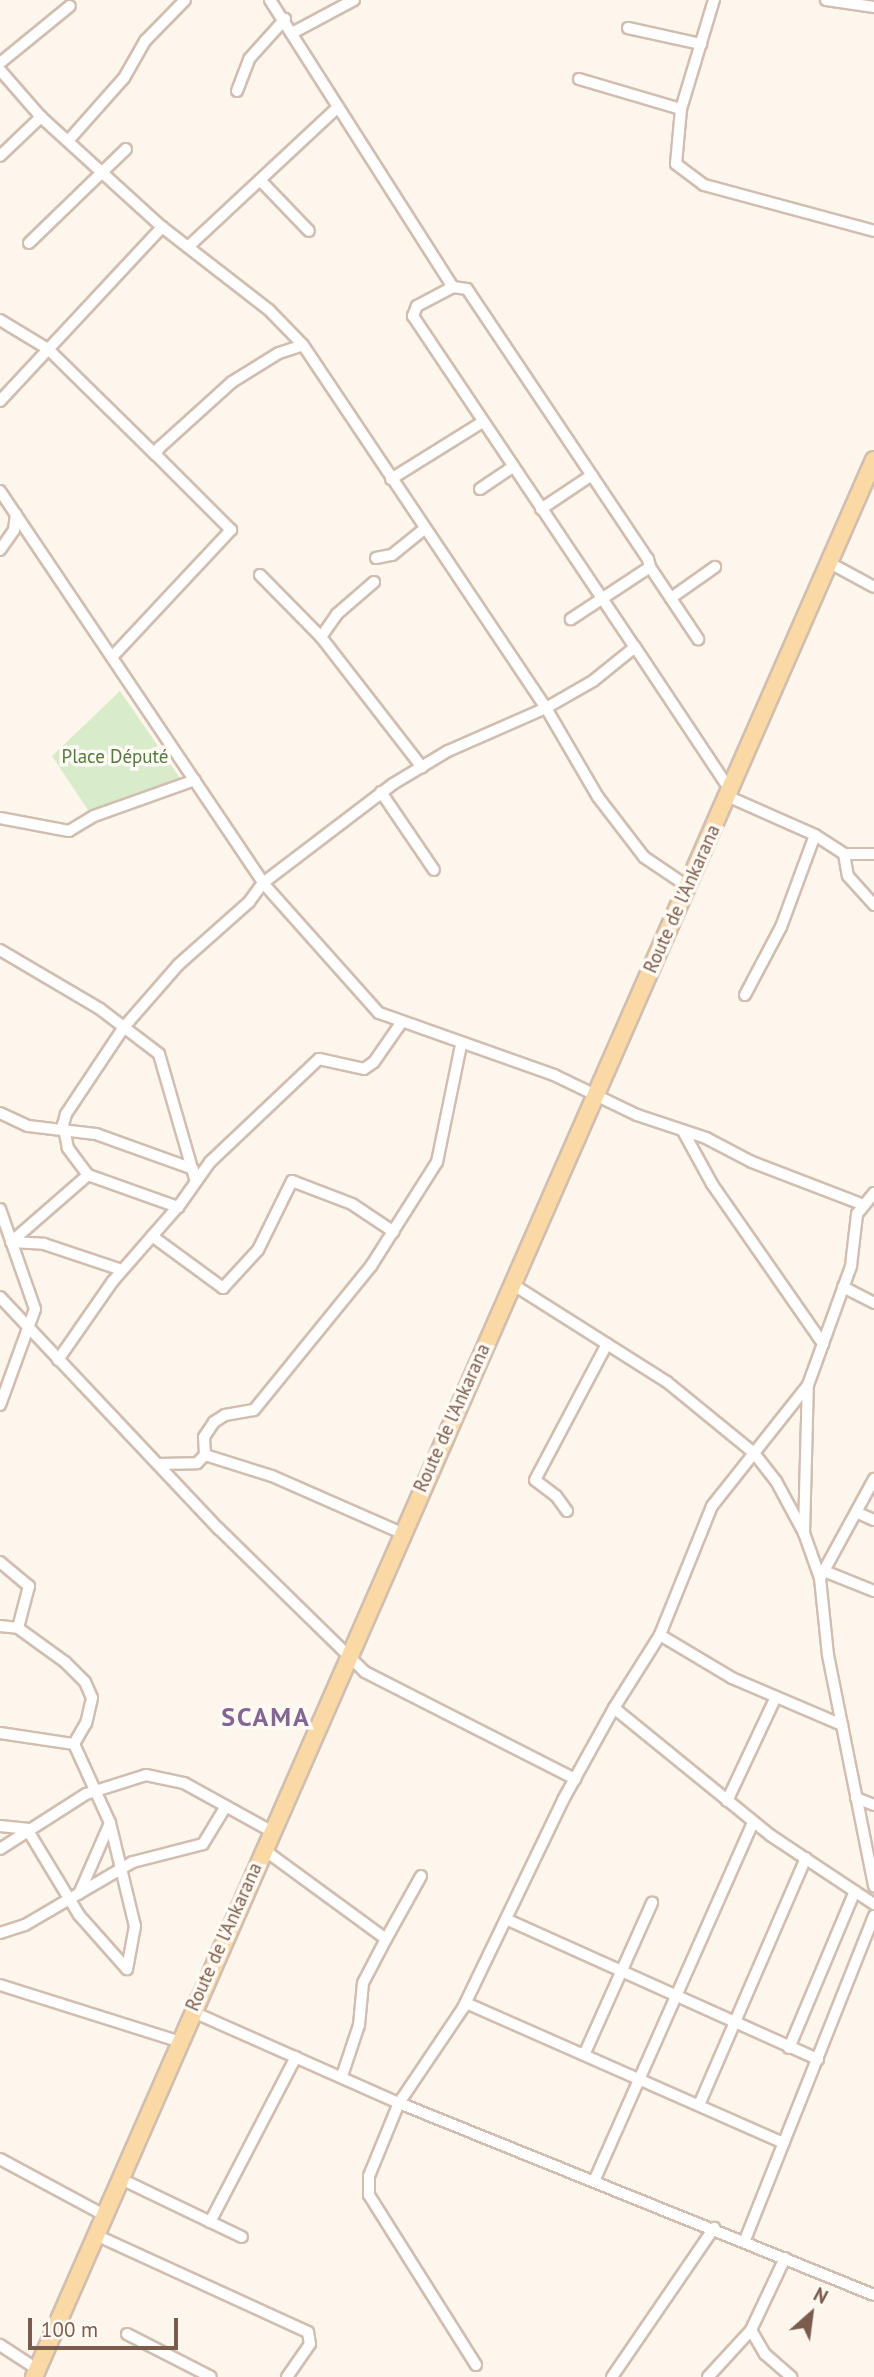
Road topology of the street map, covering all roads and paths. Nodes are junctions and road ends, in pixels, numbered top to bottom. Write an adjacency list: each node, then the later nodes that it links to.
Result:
1 (185, 0): 7 (street)
2 (270, 0): 10 (street)
3 (354, 0): 12 (street)
4 (714, 0): 13 (street)
5 (826, 0): 6 (street)
6 (859, 1): 9 (street)
7 (172, 4): 21 (street)
8 (70, 6): 14 (street)
9 (874, 7)
10 (285, 19): 12 (street); 17 (street)
11 (628, 28): 13 (street)
12 (294, 32): 18 (street)
13 (701, 44): 19 (street)
14 (0, 62)
15 (0, 70): 20 (street)
16 (579, 79): 19 (street)
17 (237, 91)
18 (336, 109): 25 (street); 31 (street)
19 (681, 109): 28 (street)
20 (41, 117): 21 (street); 23 (street)
21 (68, 141): 24 (street)
22 (126, 149): 24 (street)
23 (0, 156)
24 (103, 173): 26 (street); 29 (street)
25 (261, 181): 27 (street); 30 (street)
26 (162, 227): 30 (street); 34 (street)
27 (309, 231)
28 (874, 231)
29 (29, 243)
30 (190, 246): 33 (street)
31 (453, 286): 36 (street); 40 (street)
32 (0, 320): 34 (street)
33 (303, 345): 37 (street); 41 (street)
34 (48, 349): 35 (street); 37 (street)
35 (0, 401)
36 (481, 423): 39 (street); 41 (street)
37 (156, 455): 61 (street)
38 (874, 460): 49 (main road, Route de l'Ankarana)
39 (513, 467): 42 (street); 44 (street)
40 (592, 475): 44 (street); 50 (street)
41 (391, 480): 46 (street)
42 (480, 489)
43 (0, 491): 45 (street)
44 (541, 509): 55 (street)
45 (16, 514): 47 (street); 61 (street)
46 (423, 530): 48 (street); 62 (street)
47 (0, 551)
48 (376, 558)
49 (828, 562): 54 (street); 66 (main road, Route de l'Ankarana)
50 (650, 567): 55 (street); 56 (street)
51 (715, 567): 56 (street)
52 (260, 575): 58 (street)
53 (374, 582): 58 (street)
54 (874, 587)
55 (603, 598): 57 (street); 60 (street)
56 (671, 598): 59 (street)
57 (571, 619)
58 (321, 637): 63 (street)
59 (698, 639)
60 (635, 647): 62 (street); 66 (street)
61 (113, 656): 64 (street)
62 (546, 708): 63 (street); 73 (street)
63 (422, 767): 65 (street)
64 (195, 780): 67 (street); 72 (street)
65 (381, 792): 71 (street); 72 (street)
66 (728, 793): 68 (street); 73 (main road, Route de l'Ankarana)
67 (0, 818)
68 (815, 835): 69 (street); 76 (street)
69 (844, 854): 70 (street); 74 (street)
70 (874, 854)
71 (435, 870)
72 (263, 883): 77 (street); 78 (street)
73 (687, 886): 80 (main road, Route de l'Ankarana)
74 (874, 905)
75 (0, 950): 78 (street)
76 (745, 995)
77 (401, 1023): 79 (street); 86 (street)
78 (124, 1027): 82 (street); 84 (street)
79 (461, 1045): 80 (street); 91 (street)
80 (597, 1094): 83 (street); 95 (main road, Route de l'Ankarana)
81 (0, 1113): 82 (street)
82 (65, 1131): 84 (street); 85 (street)
83 (682, 1131): 88 (street); 101 (street)
84 (192, 1169): 86 (street)
85 (88, 1175): 89 (street); 93 (street)
86 (196, 1182): 89 (street)
87 (874, 1193): 88 (street)
88 (864, 1205): 96 (street)
89 (178, 1207): 92 (street)
90 (0, 1209): 93 (street)
91 (394, 1232): 92 (street); 106 (street)
92 (152, 1236): 94 (street)
93 (11, 1242): 94 (street); 99 (street)
94 (122, 1270): 102 (street)
95 (512, 1284): 100 (street); 112 (main road, Route de l'Ankarana)
96 (843, 1287): 98 (street); 101 (street)
97 (0, 1297): 99 (street)
98 (874, 1303)
99 (30, 1328): 102 (street); 104 (street)
100 (607, 1344): 105 (street); 109 (street)
101 (823, 1345): 103 (street)
102 (58, 1360): 107 (street)
103 (808, 1385): 105 (street); 113 (street)
104 (0, 1404)
105 (754, 1453): 113 (street); 119 (street)
106 (205, 1455): 107 (street); 112 (street)
107 (158, 1464): 120 (street)
108 (874, 1479): 110 (street)
109 (566, 1511)
110 (858, 1513): 111 (street); 115 (street)
111 (874, 1520)
112 (401, 1533): 120 (main road, Route de l'Ankarana)
113 (804, 1533): 115 (street)
114 (0, 1562): 118 (street)
115 (822, 1574): 116 (street); 123 (street)
116 (874, 1591)
117 (0, 1626): 118 (street)
118 (18, 1628): 125 (street)
119 (660, 1635): 121 (street); 122 (street)
120 (347, 1656): 126 (street); 136 (main road, Route de l'Ankarana)
121 (776, 1697): 123 (street); 129 (street)
122 (614, 1708): 126 (street); 129 (street)
123 (842, 1725): 128 (street)
124 (0, 1732): 125 (street)
125 (74, 1744): 127 (street)
126 (575, 1779): 149 (street)
127 (94, 1791): 131 (street); 132 (street); 135 (street)
128 (856, 1798): 130 (street); 139 (street)
129 (727, 1801): 133 (street)
130 (874, 1805)
131 (226, 1806): 136 (street); 141 (street)
132 (110, 1822): 141 (street); 145 (street)
133 (753, 1822): 140 (street); 154 (street)
134 (0, 1826): 135 (street)
135 (27, 1829): 137 (street); 145 (street)
136 (271, 1831): 138 (main road, Route de l'Ankarana)
137 (0, 1849)
138 (263, 1849): 151 (street); 156 (main road, Route de l'Ankarana)
139 (870, 1852): 143 (street)
140 (806, 1858): 144 (street); 157 (street)
141 (121, 1869): 145 (street); 145 (street)
142 (421, 1876): 151 (street)
143 (874, 1886)
144 (855, 1891): 147 (street); 159 (street)
145 (74, 1897): 150 (street)
146 (652, 1903): 152 (street)
147 (874, 1903)
148 (874, 1916): 162 (street)
149 (508, 1920): 152 (street); 155 (street)
150 (0, 1933)
151 (386, 1939): 163 (street)
152 (621, 1970): 154 (street); 160 (street)
153 (0, 1985): 158 (street)
154 (679, 1997): 157 (street); 164 (street)
155 (466, 2003): 160 (street); 165 (street)
156 (191, 2011): 158 (main road, Route de l'Ankarana); 161 (street)
157 (737, 2023): 159 (street); 166 (street)
158 (178, 2041): 169 (main road, Route de l'Ankarana)
159 (789, 2048): 162 (street)
160 (584, 2055): 164 (street)
161 (296, 2057): 163 (street); 172 (street)
162 (818, 2059): 167 (street)
163 (342, 2076): 165 (street)
164 (640, 2079): 166 (street); 170 (street)
165 (399, 2103): 170 (street); 182 (street)
166 (699, 2105): 167 (street)
167 (784, 2143): 176 (street)
168 (0, 2159): 171 (street)
169 (121, 2179): 171 (main road, Route de l'Ankarana); 172 (street)
170 (595, 2179): 173 (street)
171 (106, 2216): 174 (main road, Route de l'Ankarana)
172 (210, 2222): 175 (street)
173 (714, 2228): 176 (street); 186 (street)
174 (98, 2236): 183 (main road, Route de l'Ankarana); 185 (street)
175 (242, 2237)
176 (745, 2240): 177 (street)
177 (786, 2258): 178 (street); 179 (street)
178 (874, 2295)
179 (751, 2330): 187 (street); 188 (street)
180 (127, 2334): 184 (street)
181 (0, 2345): 183 (street)
182 (476, 2365)
183 (35, 2373)
184 (211, 2377)
185 (287, 2377)
186 (612, 2377)
187 (708, 2377)
188 (791, 2377)

